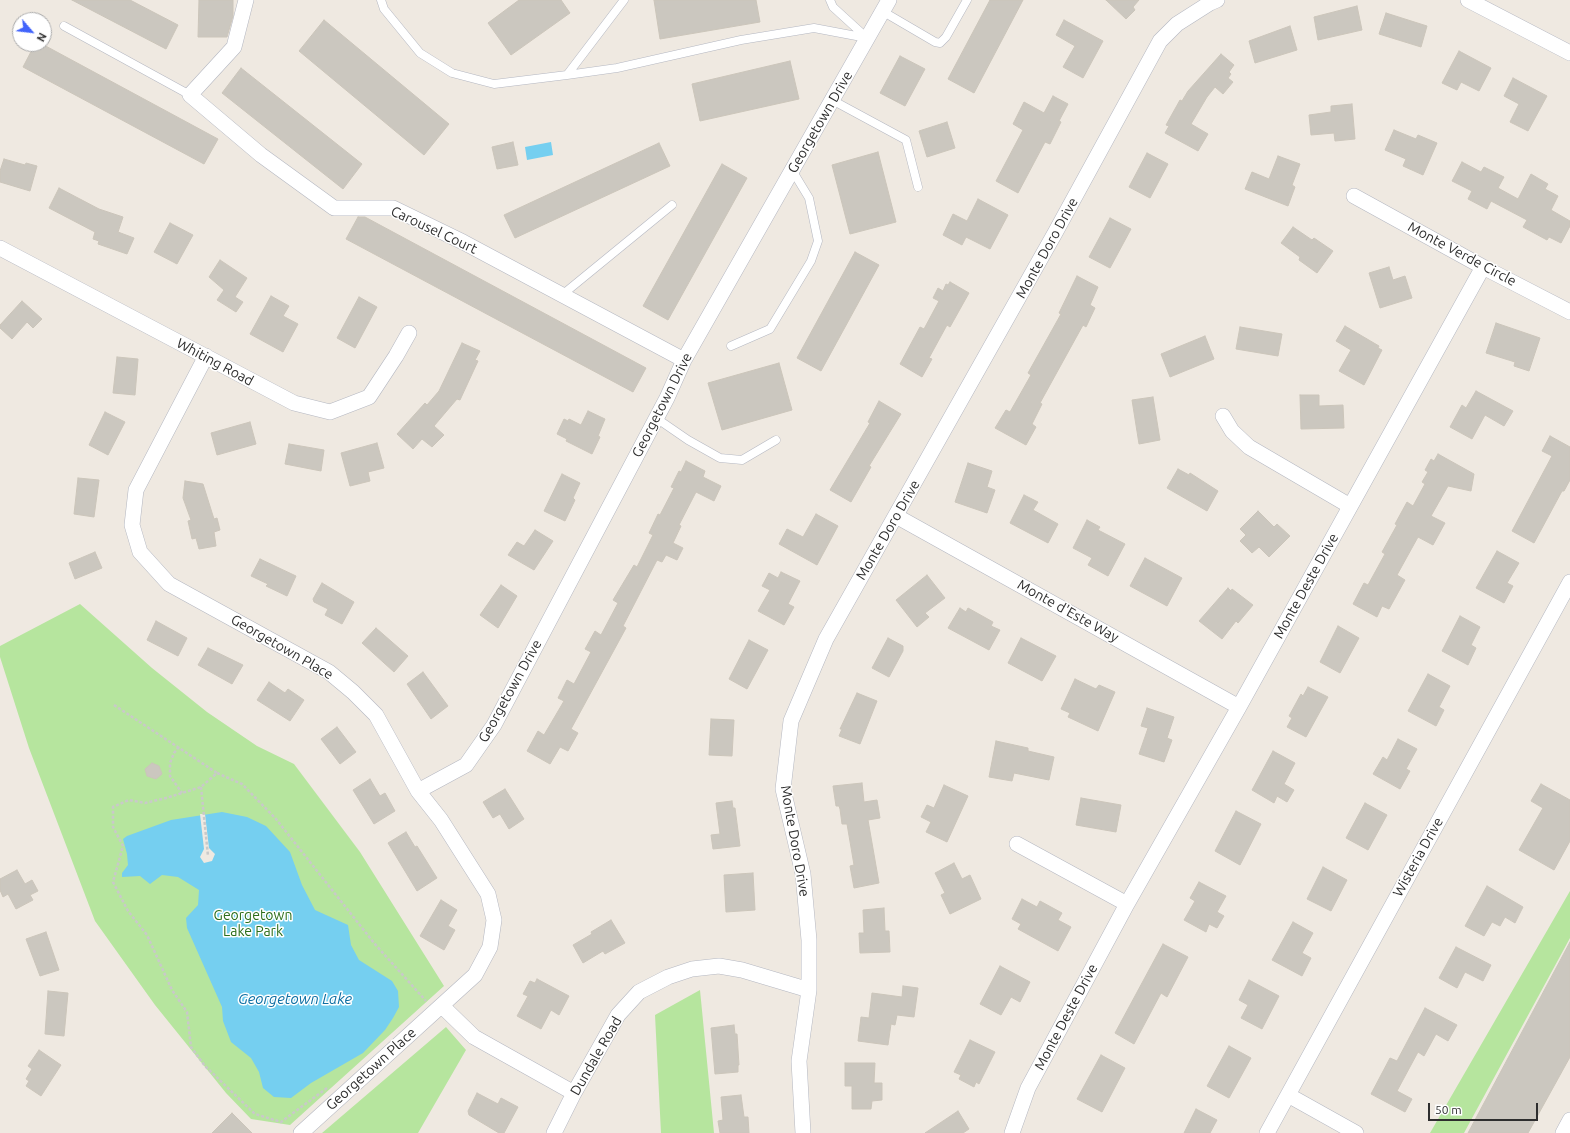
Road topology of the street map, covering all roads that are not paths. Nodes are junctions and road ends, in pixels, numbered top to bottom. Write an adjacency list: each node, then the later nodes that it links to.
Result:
1 (246, 0): 13 (street)
2 (381, 0): 12 (lane)
3 (624, 0): 12 (lane)
4 (830, 0): 10 (lane)
5 (967, 0): 8 (lane)
6 (1217, 0): 31 (street, Monte Doro Drive)
7 (1468, 0): 11 (street)
8 (886, 6): 10 (street, Georgetown Drive)
9 (64, 26): 13 (lane)
10 (868, 38): 12 (lane); 14 (street, Georgetown Drive)
11 (1570, 53)
12 (566, 75)
13 (190, 95): 21 (street, Carousel Court)
14 (832, 100): 15 (street, Georgetown Drive); 16 (lane)
15 (792, 170): 24 (lane); 26 (street, Georgetown Drive)
16 (918, 187)
17 (1354, 196): 20 (street, Monte Verde Circle)
18 (672, 204): 21 (lane)
19 (0, 248): 25 (street, Whiting Road)
20 (1483, 267): 22 (street, Monte Verde Circle); 30 (street, Monte Deste Drive)
21 (562, 295): 26 (street, Carousel Court)
22 (1570, 312)
23 (409, 333): 25 (street, Whiting Road)
24 (731, 346)
25 (206, 356): 34 (street, Georgetown Place)
26 (684, 360): 28 (street, Georgetown Drive)
27 (1222, 416): 30 (street)
28 (656, 418): 29 (lane); 34 (street, Georgetown Drive)
29 (776, 440)
30 (1350, 506): 33 (street, Monte Deste Drive)
31 (896, 516): 33 (street, Monte d'Este Way); 37 (street, Monte Doro Drive)
32 (1570, 582): 40 (street, Wisteria Drive)
33 (1239, 707): 36 (street, Monte Deste Drive)
34 (418, 791): 38 (street, Georgetown Place)
35 (1017, 844): 36 (street)
36 (1127, 904): 45 (street, Monte Deste Drive)
37 (809, 990): 39 (street, Dundale Road); 44 (street, Monte Doro Drive)
38 (439, 1008): 39 (street); 42 (street, Georgetown Place)
39 (574, 1094): 43 (street, Dundale Road)
40 (1288, 1095): 46 (street, Wisteria Drive); 47 (street)
41 (1570, 1120): 48 (street)
42 (301, 1133)
43 (554, 1133)
44 (803, 1133)
45 (1012, 1133)
46 (1268, 1133)
47 (1356, 1133)
48 (1563, 1133)

